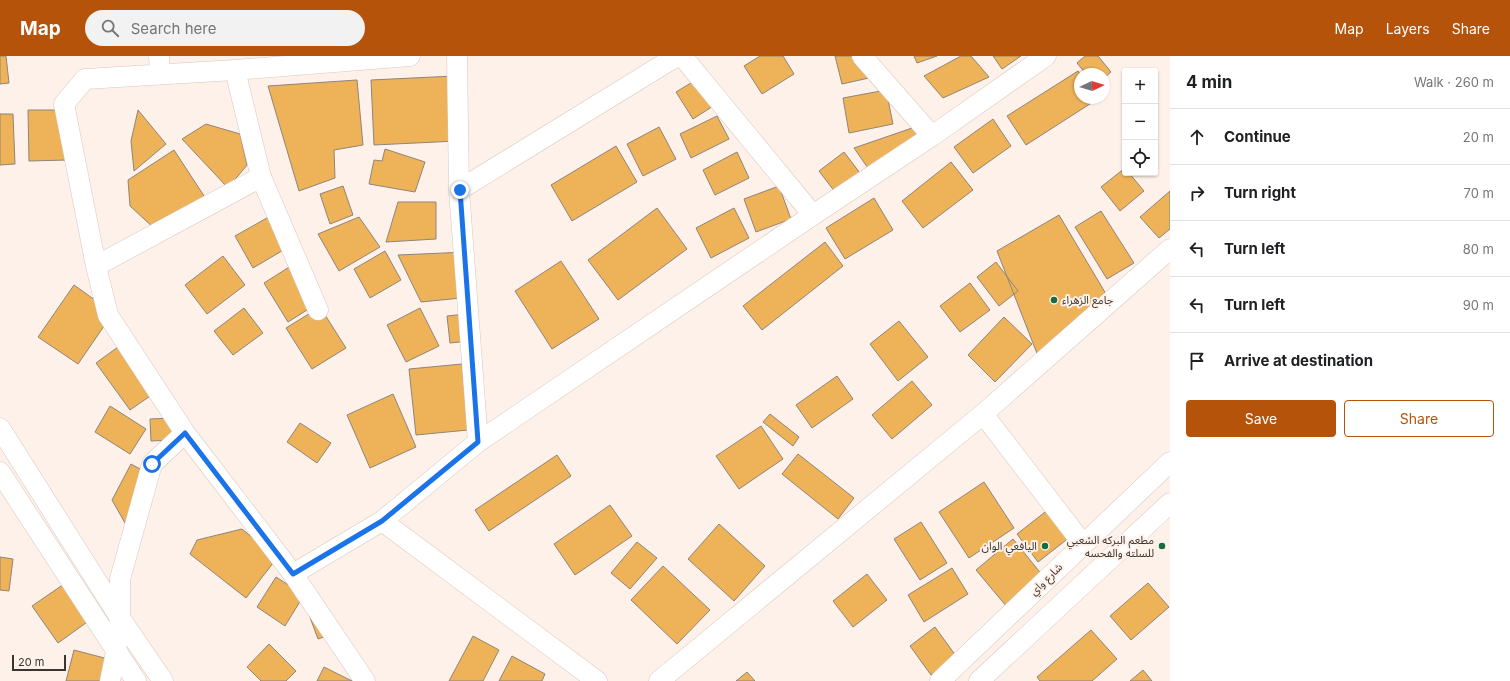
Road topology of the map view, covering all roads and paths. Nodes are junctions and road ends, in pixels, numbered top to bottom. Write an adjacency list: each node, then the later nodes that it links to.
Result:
1 (410, 56): 8 (street)
2 (456, 56): 11 (street)
3 (677, 56): 11 (street)
4 (682, 56): 12 (street)
5 (862, 56): 9 (street)
6 (1046, 56): 9 (street)
7 (160, 65): 8 (street); 14 (street)
8 (236, 70): 10 (street)
9 (932, 136): 12 (street)
10 (261, 177): 14 (street); 15 (street)
11 (460, 190): 19 (street)
12 (813, 215): 19 (street)
13 (1170, 249): 16 (street)
14 (96, 266): 18 (street)
15 (318, 310)
16 (983, 414): 24 (street); 33 (street)
17 (0, 428): 26 (street)
18 (185, 433): 25 (street); 26 (street)
19 (478, 442): 23 (street)
20 (1170, 462): 24 (street, شارع واي)
21 (0, 472): 27 (street)
22 (1170, 503): 35 (street)
23 (382, 521): 25 (street); 32 (street)
24 (1083, 544): 34 (street, شارع واي)
25 (293, 574): 31 (street)
26 (120, 618): 27 (street); 30 (street)
27 (116, 652): 28 (street); 29 (street)
28 (110, 681)
29 (136, 681)
30 (163, 681)
31 (365, 681)
32 (597, 681)
33 (659, 681)
34 (940, 681)
35 (979, 681)

